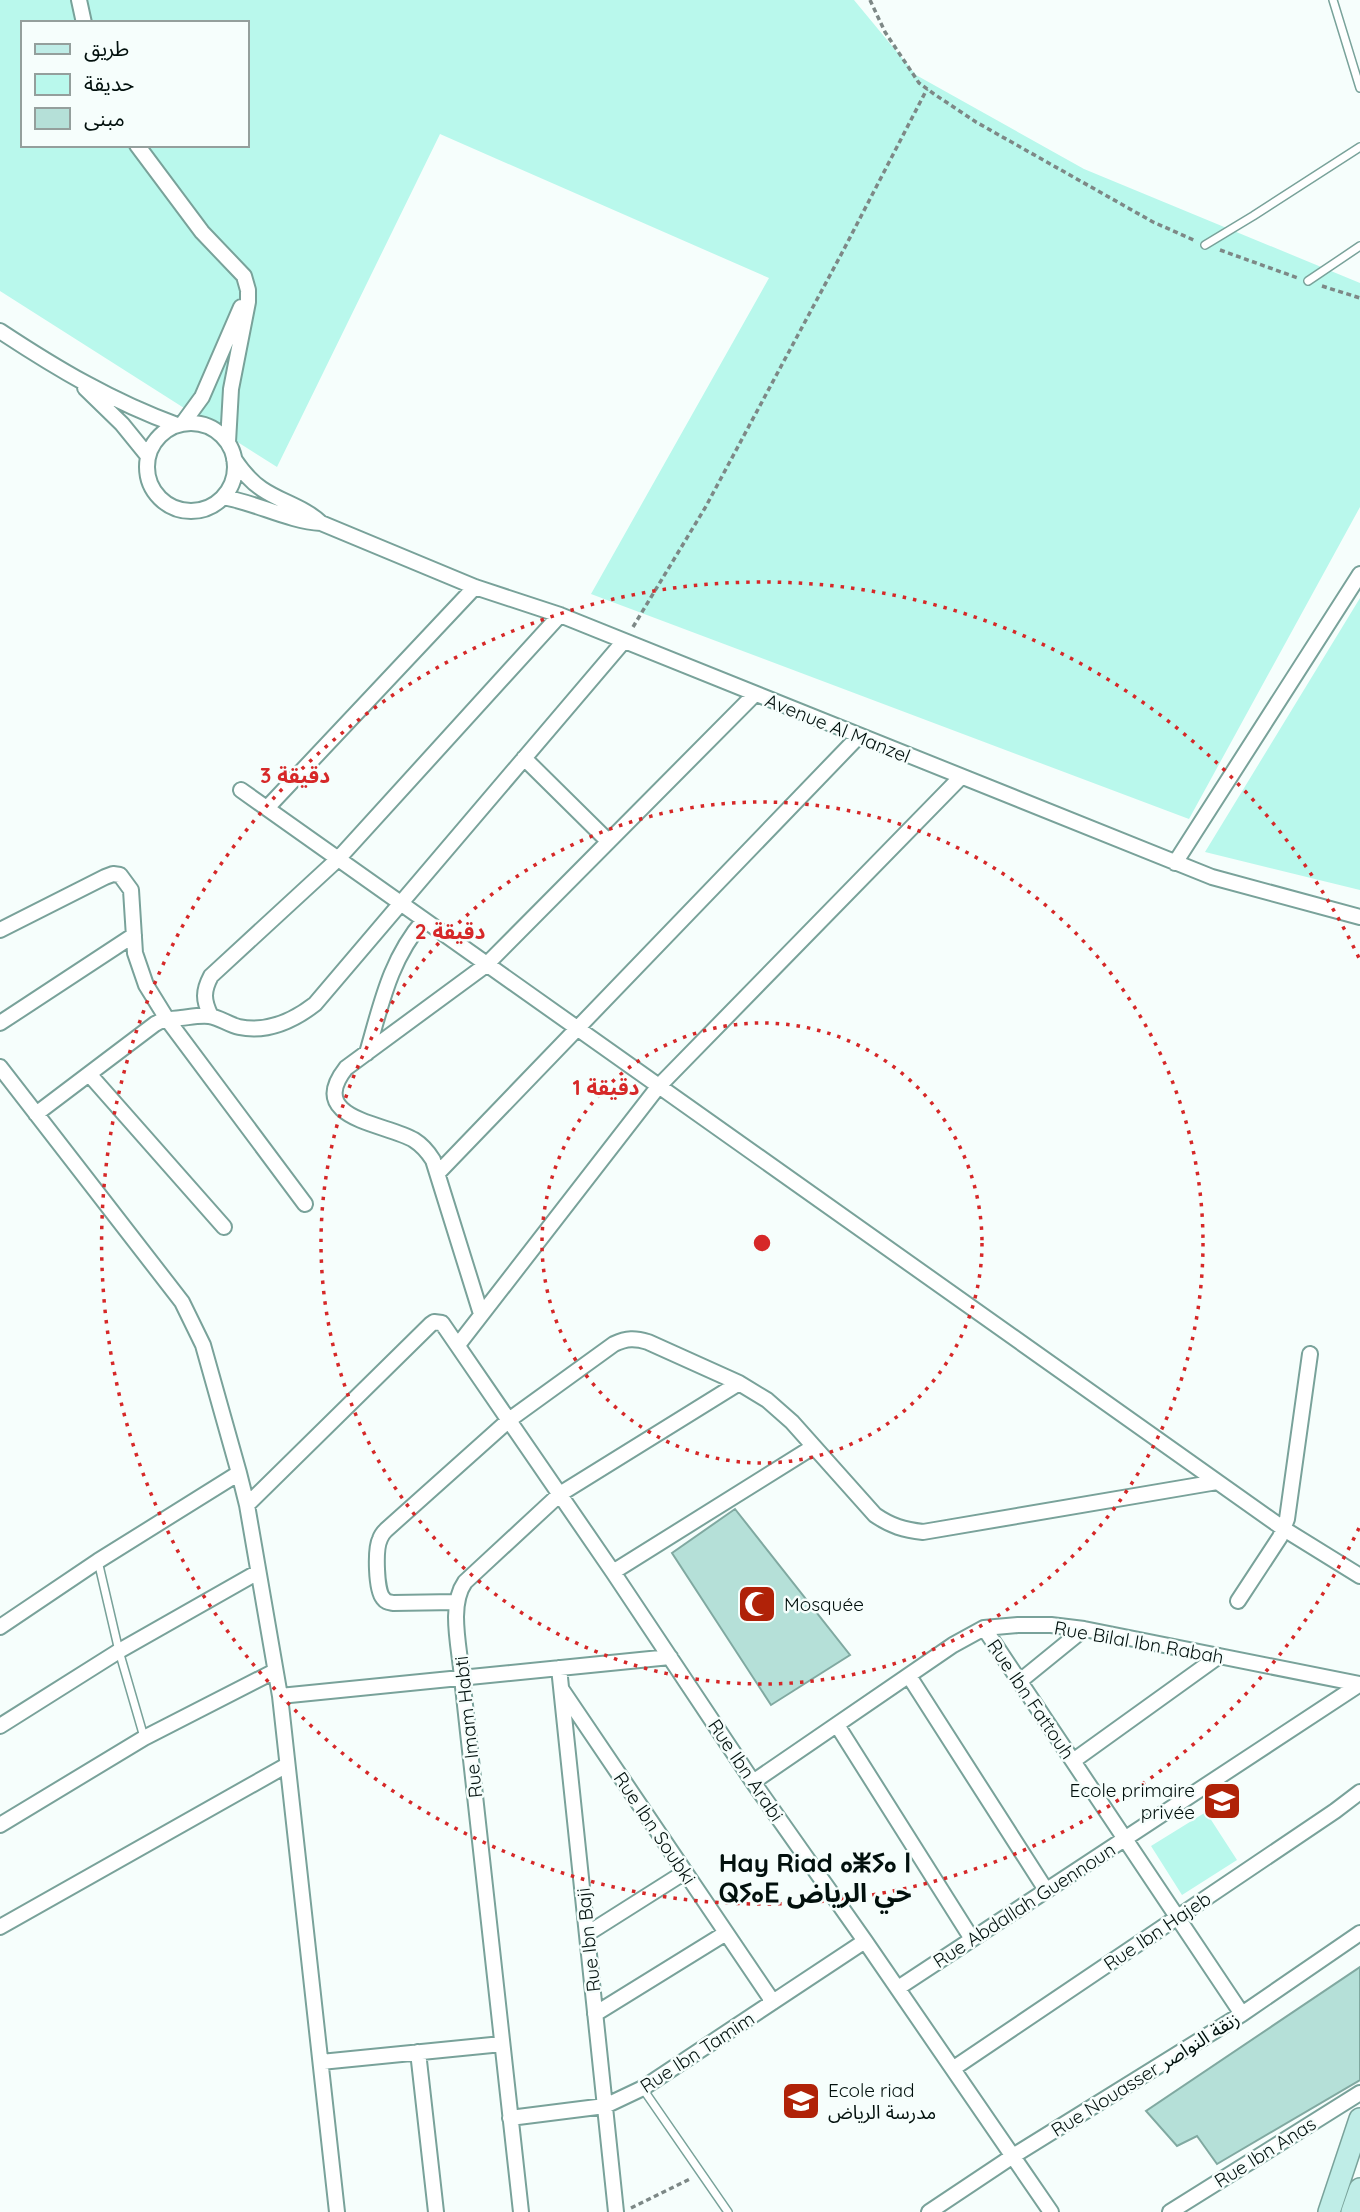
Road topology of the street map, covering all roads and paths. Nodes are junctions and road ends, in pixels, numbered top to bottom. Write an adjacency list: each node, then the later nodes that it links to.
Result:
1 (79, 0): 4 (street)
2 (870, 0): 6 (path)
3 (1333, 0): 5 (lane)
4 (84, 21)
5 (1360, 88)
6 (927, 89): 9 (path); 25 (path)
7 (138, 147): 12 (street)
8 (1360, 147): 9 (lane)
9 (1205, 245): 11 (path)
10 (1360, 246): 11 (lane)
11 (1308, 281): 13 (path)
12 (248, 290): 16 (street); 17 (street)
13 (1360, 298)
14 (0, 331): 15 (street)
15 (79, 382): 16 (street); 18 (street)
16 (180, 424): 17 (street); 18 (street)
17 (228, 443): 19 (street)
18 (148, 456): 20 (street)
19 (234, 459): 20 (street); 21 (street, Avenue Al Manzel)
20 (223, 496): 21 (street, Avenue Al Manzel)
21 (321, 523): 23 (street, Avenue Al Manzel)
22 (1360, 574): 34 (street)
23 (475, 587): 24 (street, Avenue Al Manzel); 31 (street)
24 (560, 615): 25 (street, Avenue Al Manzel); 33 (street)
25 (624, 641): 26 (street, Avenue Al Manzel); 28 (street)
26 (755, 694): 27 (street, Avenue Al Manzel); 32 (street)
27 (859, 736): 29 (street, Avenue Al Manzel); 44 (street)
28 (524, 758): 32 (street); 35 (street)
29 (961, 777): 34 (street, Avenue Al Manzel); 48 (street)
30 (240, 790): 31 (street)
31 (267, 808): 33 (street)
32 (608, 841): 40 (street)
33 (338, 859): 35 (street); 41 (street)
34 (1175, 863): 36 (street, Avenue Al Manzel)
35 (400, 903): 37 (street); 41 (street)
36 (1360, 917)
37 (424, 920): 40 (street); 45 (street)
38 (0, 930): 39 (street)
39 (134, 935): 42 (street); 43 (street)
40 (486, 965): 44 (street); 45 (street)
41 (211, 1016): 42 (street)
42 (167, 1019): 47 (street); 51 (street)
43 (0, 1023)
44 (576, 1029): 48 (street); 50 (street)
45 (367, 1053): 50 (street)
46 (0, 1067): 49 (street)
47 (89, 1074): 49 (street); 52 (street)
48 (658, 1087): 53 (street); 60 (street)
49 (36, 1114): 59 (street)
50 (438, 1173): 53 (street)
51 (305, 1204)
52 (224, 1227)
53 (481, 1314): 54 (street)
54 (458, 1345): 57 (street, Rue Ibn Arabi); 62 (street, Rue Ibn Arabi)
55 (1310, 1354): 63 (street)
56 (739, 1383): 57 (street); 58 (street); 61 (street)
57 (509, 1420): 61 (street, Rue Ibn Arabi); 69 (street)
58 (813, 1447): 60 (street); 66 (street)
59 (239, 1472): 62 (street); 64 (street)
60 (1217, 1482): 63 (street)
61 (560, 1494): 66 (street, Rue Ibn Arabi); 69 (street)
62 (247, 1505): 65 (street)
63 (1284, 1529): 67 (street); 68 (street)
64 (98, 1561): 70 (street); 73 (lane)
65 (258, 1572): 73 (street); 77 (street)
66 (613, 1572): 75 (street, Rue Ibn Arabi)
67 (1360, 1576)
68 (1238, 1601)
69 (456, 1602): 79 (street, Rue Imam Habti)
70 (0, 1627)
71 (984, 1628): 72 (street, Rue Bilal Ibn Rabah); 78 (street, Rue Bilal Ibn Rabah); 80 (street, Rue Ibn Fattouh)
72 (1084, 1629): 74 (street, Rue Bilal Ibn Rabah); 80 (street)
73 (119, 1651): 85 (street); 86 (lane)
74 (1219, 1656): 81 (street, Rue Bilal Ibn Rabah); 87 (street)
75 (670, 1657): 76 (street); 89 (street, Rue Ibn Arabi)
76 (559, 1668): 79 (street); 82 (street, Rue Ibn Baji)
77 (275, 1671): 83 (street); 86 (street)
78 (909, 1676): 84 (street, Rue Bilal Ibn Rabah); 94 (street)
79 (463, 1678): 83 (street); 106 (street, Rue Imam Habti)
80 (1020, 1682): 87 (street, Rue Ibn Fattouh)
81 (1360, 1684): 92 (street, Rue Abdallah Guennoun)
82 (561, 1689): 93 (street, Rue Ibn Soubki); 99 (street, Rue Ibn Baji)
83 (280, 1696): 88 (street)
84 (837, 1725): 89 (street, Rue Bilal Ibn Rabah); 100 (street)
85 (0, 1726)
86 (144, 1738): 91 (street)
87 (1073, 1761): 92 (street, Rue Ibn Fattouh)
88 (288, 1765): 96 (street); 108 (street)
89 (753, 1782): 101 (street, Rue Ibn Arabi)
90 (1360, 1792): 95 (street, Rue Ibn Hajeb)
91 (0, 1825)
92 (1125, 1839): 94 (street, Rue Abdallah Guennoun); 95 (street, Rue Ibn Fattouh)
93 (685, 1872): 97 (street, Rue Ibn Soubki); 99 (street)
94 (1046, 1890): 100 (street, Rue Abdallah Guennoun)
95 (1177, 1917): 105 (street, Rue Ibn Fattouh); 109 (street, Rue Ibn Hajeb)
96 (0, 1927)
97 (726, 1933): 103 (street, Rue Ibn Soubki); 104 (street)
98 (1360, 1933): 105 (street, Rue Nouasser زنقة النواصر)
99 (587, 1934): 104 (street, Rue Ibn Baji)
100 (972, 1939): 102 (street, Rue Abdallah Guennoun)
101 (866, 1941): 102 (street, Rue Ibn Arabi); 103 (street, Rue Ibn Tamim)
102 (898, 1988): 109 (street, Rue Ibn Arabi)
103 (772, 2002): 110 (street, Rue Ibn Tamim)
104 (595, 2014): 112 (street, Rue Ibn Baji)
105 (1242, 2014): 115 (street, Rue Nouasser زنقة النواصر)
106 (502, 2044): 107 (street); 113 (street, Rue Imam Habti)
107 (418, 2052): 108 (street); 119 (street)
108 (321, 2062): 118 (street)
109 (954, 2068): 115 (street, Rue Ibn Arabi)
110 (643, 2088): 112 (street, Rue Ibn Tamim); 116 (lane)
111 (1360, 2093): 126 (street, Rue Ibn Anas)
112 (605, 2106): 113 (street, Rue Ibn Tamim); 121 (street, Rue Ibn Baji)
113 (510, 2118): 120 (street, Rue Imam Habti)
114 (1360, 2119): 127 (main road)
115 (1013, 2156): 124 (street, Rue Nouasser زنقة النواصر); 125 (street, Rue Ibn Arabi)
116 (701, 2173): 122 (path); 123 (lane)
117 (1360, 2189): 128 (main road)
118 (337, 2212)
119 (436, 2212)
120 (521, 2212)
121 (616, 2212)
122 (624, 2212)
123 (727, 2212)
124 (929, 2212)
125 (1051, 2212)
126 (1170, 2212)
127 (1329, 2212)
128 (1352, 2212)

